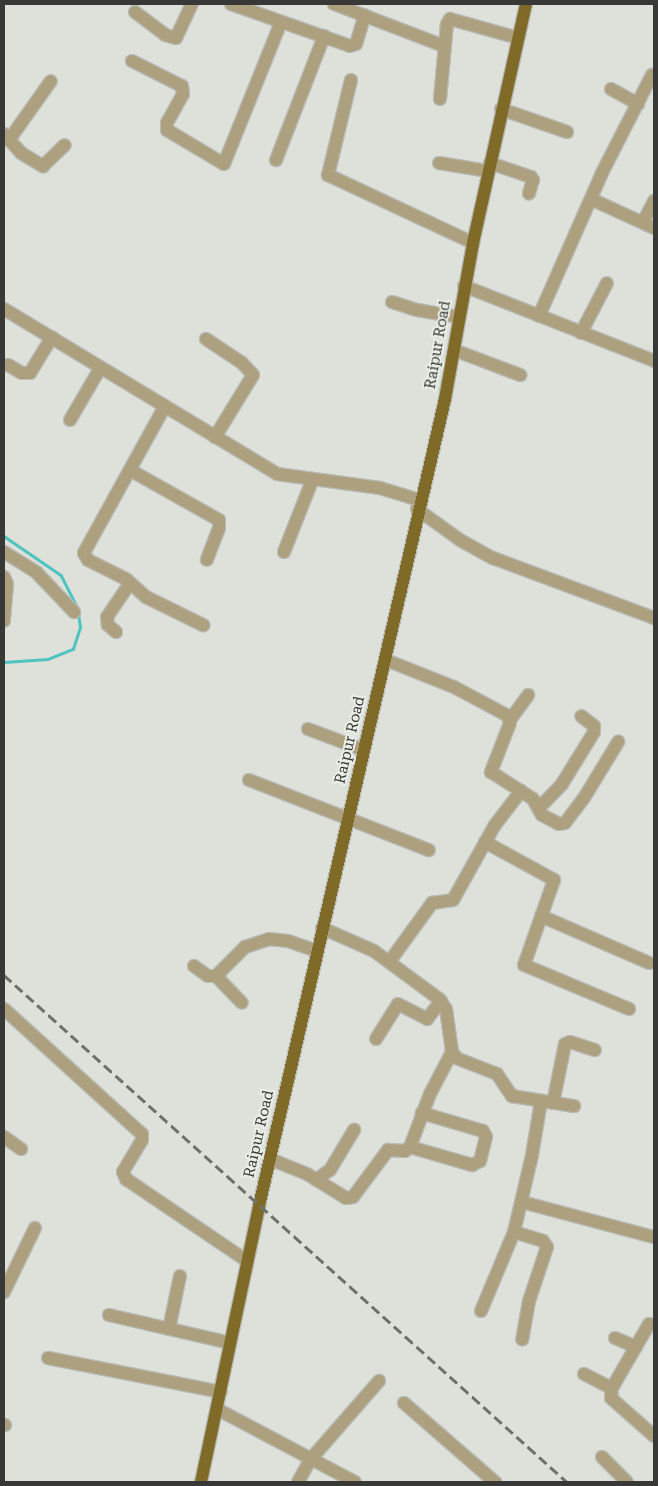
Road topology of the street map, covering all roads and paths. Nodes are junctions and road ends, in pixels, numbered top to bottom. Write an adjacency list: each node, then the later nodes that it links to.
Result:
1 (192, 4): 5 (street)
2 (230, 4): 7 (street)
3 (334, 4): 6 (street)
4 (526, 4): 9 (main road, Raipur Road)
5 (135, 12)
6 (365, 15): 8 (street); 10 (street)
7 (281, 22): 8 (street); 11 (street)
8 (324, 36): 22 (street)
9 (518, 38): 10 (street); 18 (main road, Raipur Road)
10 (444, 46): 16 (street)
11 (132, 61)
12 (652, 76): 17 (street)
13 (351, 80): 29 (street)
14 (51, 81): 20 (street)
15 (611, 89): 17 (street)
16 (440, 99)
17 (638, 104): 26 (street)
18 (501, 109): 19 (street); 24 (main road, Raipur Road)
19 (567, 132)
20 (6, 137): 21 (street)
21 (65, 145)
22 (276, 160)
23 (439, 163): 24 (street)
24 (489, 167): 25 (street); 29 (main road, Raipur Road)
25 (529, 193)
26 (590, 199): 28 (street); 34 (street)
27 (654, 201): 28 (street)
28 (649, 225)
29 (473, 243): 31 (main road, Raipur Road)
30 (607, 283): 36 (street)
31 (464, 286): 34 (street); 35 (main road, Raipur Road)
32 (392, 302): 35 (street)
33 (4, 309): 37 (street)
34 (539, 316): 36 (street)
35 (459, 317): 39 (main road, Raipur Road)
36 (582, 333): 40 (street)
37 (52, 338): 41 (street); 42 (street)
38 (206, 340): 46 (street)
39 (454, 350): 43 (street); 49 (main road, Raipur Road)
40 (654, 360)
41 (8, 365)
42 (101, 368): 44 (street); 45 (street)
43 (520, 375)
44 (165, 406): 46 (street); 47 (street)
45 (70, 420)
46 (215, 437): 48 (street)
47 (130, 470): 52 (street); 54 (street)
48 (312, 481): 49 (street); 51 (street)
49 (418, 504): 56 (street); 60 (main road, Raipur Road)
50 (4, 552): 55 (street)
51 (284, 552)
52 (207, 560)
53 (4, 577): 57 (street)
54 (130, 583): 58 (street); 59 (street)
55 (74, 612)
56 (654, 618)
57 (4, 621)
58 (203, 625)
59 (116, 632)
60 (386, 660): 63 (street); 66 (main road, Raipur Road)
61 (528, 694): 63 (street)
62 (580, 716): 69 (street)
63 (510, 720): 68 (street)
64 (308, 729): 66 (street)
65 (618, 742): 69 (street)
66 (364, 750): 70 (main road, Raipur Road)
67 (249, 780): 70 (street)
68 (521, 791): 69 (street); 71 (street)
69 (540, 807)
70 (348, 818): 72 (street); 74 (main road, Raipur Road)
71 (485, 842): 73 (street); 76 (street)
72 (430, 850)
73 (541, 916): 77 (street); 83 (street)
74 (322, 928): 75 (main road, Raipur Road); 76 (street)
75 (317, 950): 79 (street); 94 (main road, Raipur Road)
76 (390, 961): 80 (street)
77 (649, 963)
78 (194, 966): 79 (street)
79 (216, 976): 81 (street)
80 (441, 1001): 84 (street); 86 (street)
81 (242, 1003)
82 (4, 1009): 100 (street)
83 (629, 1009)
84 (376, 1039)
85 (595, 1050): 87 (street)
86 (452, 1052): 87 (street); 89 (street)
87 (547, 1102): 88 (street); 96 (street)
88 (574, 1106)
89 (422, 1113): 92 (street); 92 (street)
90 (354, 1130): 95 (street)
91 (4, 1137): 93 (street)
92 (410, 1147): 95 (street)
93 (21, 1149)
94 (270, 1159): 95 (street); 100 (main road, Raipur Road)
95 (316, 1180)
96 (522, 1202): 98 (street); 99 (street)
97 (35, 1228): 102 (street)
98 (514, 1232): 103 (street); 108 (street)
99 (654, 1237)
100 (247, 1261): 109 (main road, Raipur Road)
101 (180, 1276): 106 (street)
102 (4, 1292)
103 (481, 1311)
104 (109, 1315): 106 (street)
105 (649, 1324): 110 (street)
106 (169, 1329): 109 (street)
107 (615, 1338): 110 (street)
108 (522, 1339)
109 (230, 1343): 115 (main road, Raipur Road)
110 (636, 1347): 114 (street)
111 (48, 1358): 115 (street)
112 (584, 1374): 114 (street)
113 (379, 1382): 120 (street)
114 (612, 1388): 118 (street)
115 (221, 1392): 117 (main road, Raipur Road)
116 (404, 1404): 124 (street)
117 (217, 1409): 120 (street); 121 (main road, Raipur Road)
118 (654, 1436)
119 (602, 1457): 125 (street)
120 (310, 1460): 122 (street); 123 (street)
121 (201, 1482)
122 (298, 1482)
123 (354, 1482)
124 (495, 1482)
125 (627, 1482)

